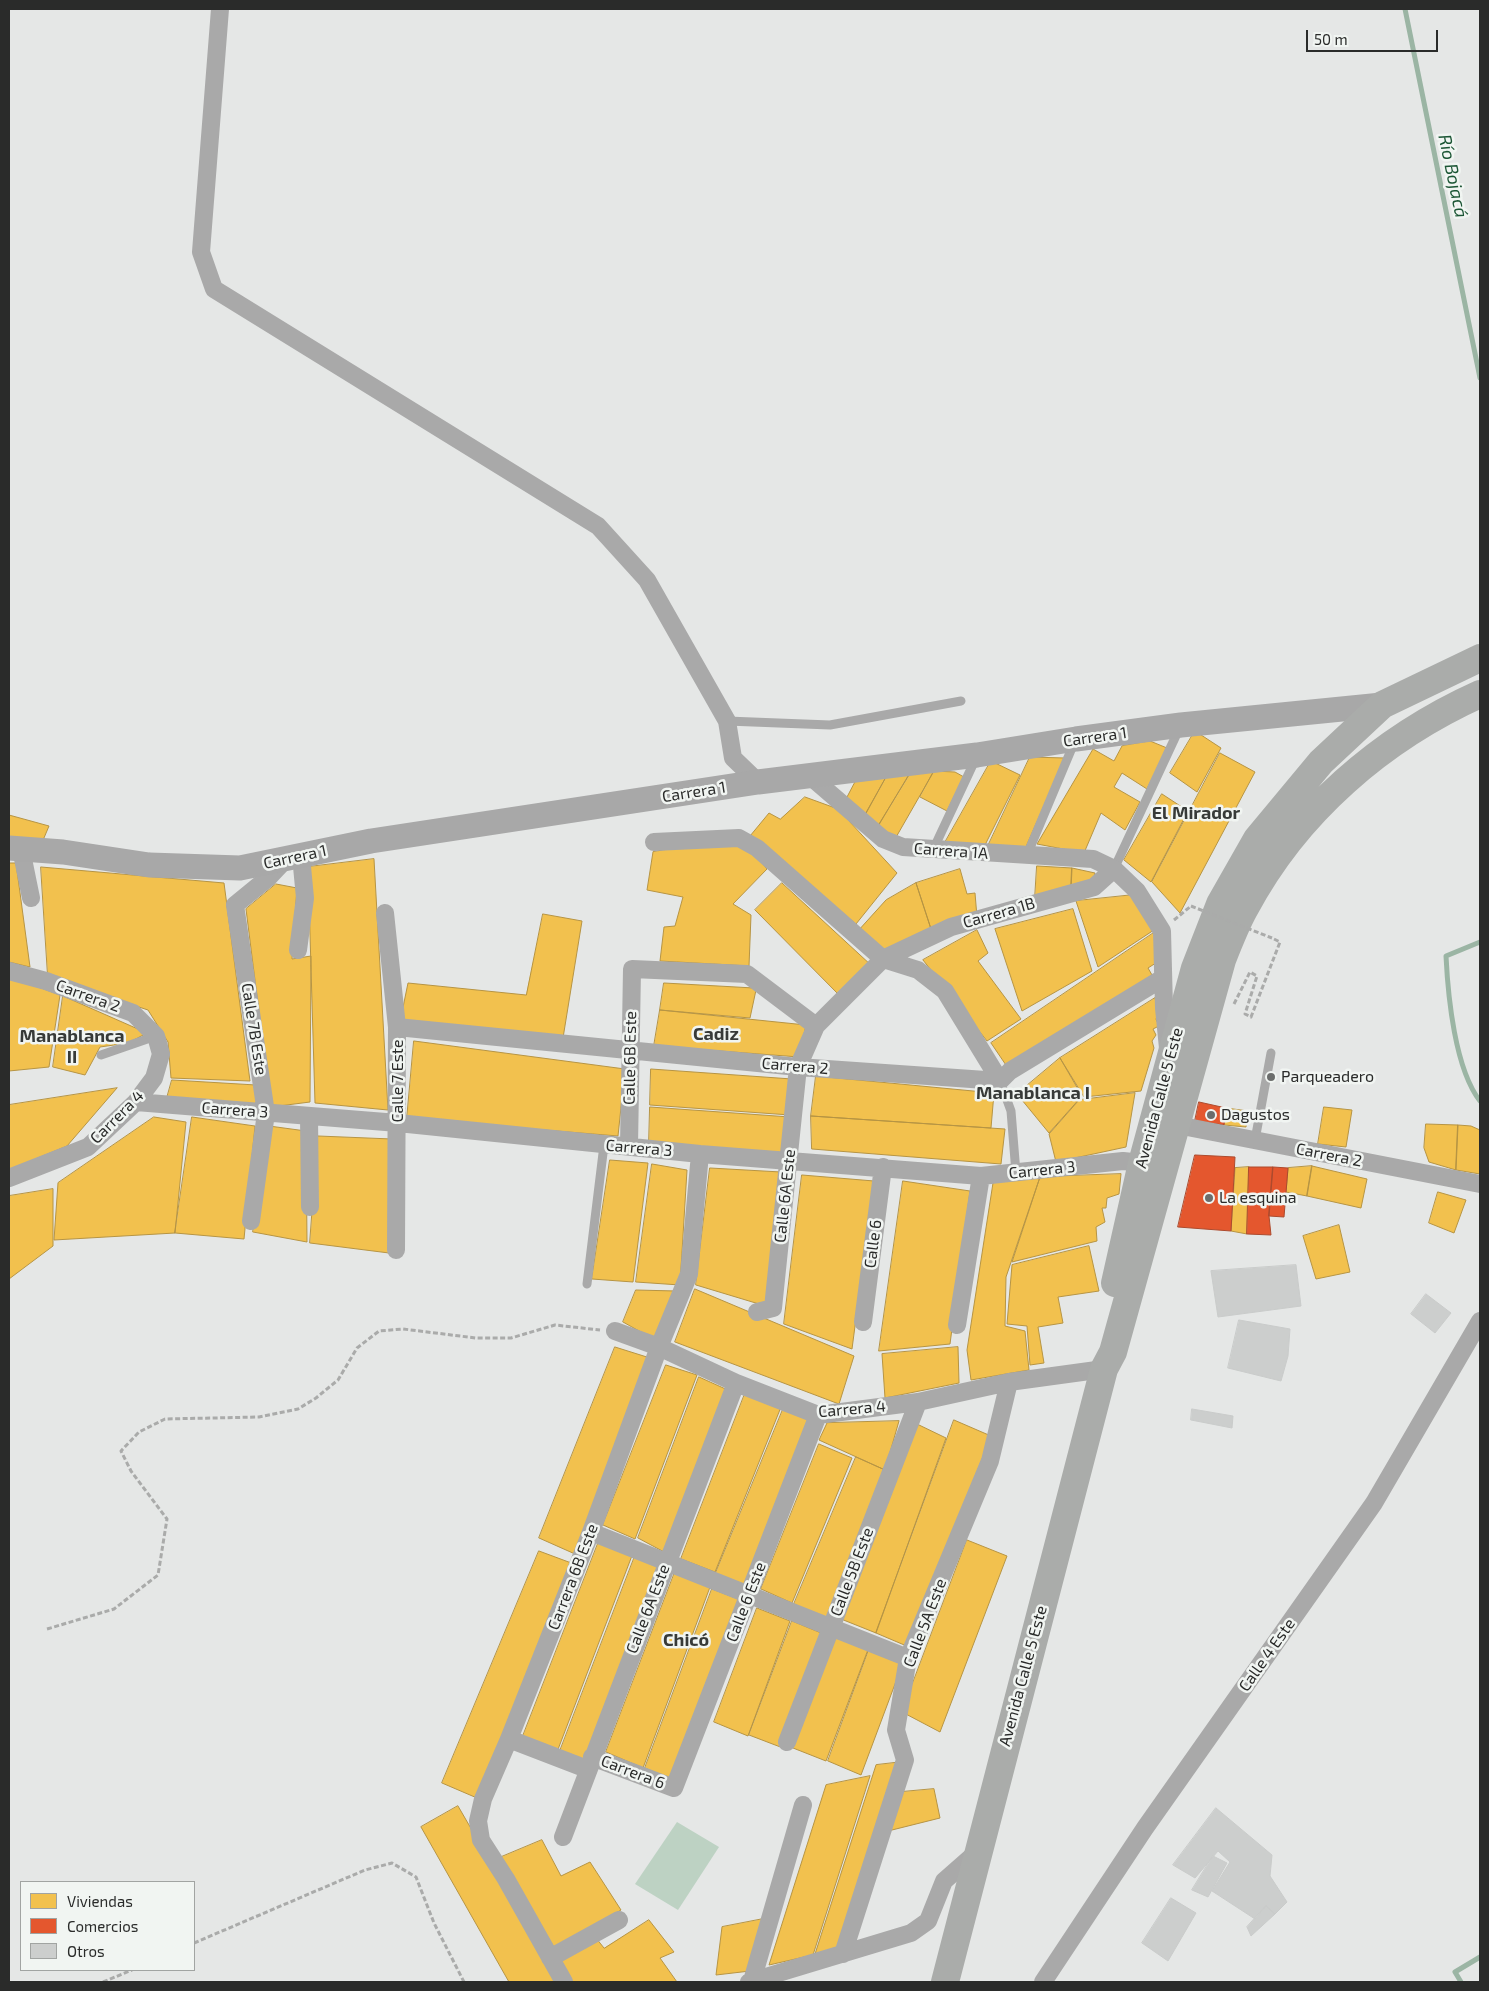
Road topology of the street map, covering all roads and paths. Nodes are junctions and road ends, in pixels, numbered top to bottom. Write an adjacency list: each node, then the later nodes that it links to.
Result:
1 (220, 9): 6 (street)
2 (1480, 658): 5 (main road, Avenida Calle 5 Este)
3 (1480, 694): 25 (main road, Avenida Calle 5 Este)
4 (961, 701): 6 (lane)
5 (1382, 706): 7 (street, Carrera 1); 32 (main road, Avenida Calle 5 Este)
6 (727, 721): 11 (street)
7 (1181, 725): 8 (street, Carrera 1); 17 (lane)
8 (1076, 739): 9 (street, Carrera 1); 15 (lane)
9 (977, 755): 10 (street, Carrera 1); 14 (lane)
10 (811, 777): 11 (street, Carrera 1); 14 (street, Carrera 1A)
11 (758, 782): 16 (street, Carrera 1)
12 (654, 842): 22 (street)
13 (15, 849): 16 (street, Carrera 1); 18 (street)
14 (933, 851): 15 (street, Carrera 1A)
15 (1026, 855): 17 (street, Carrera 1A)
16 (293, 858): 21 (street); 36 (street, Calle 7B Este)
17 (1114, 869): 22 (street, Carrera 1B); 24 (street, Carrera 1A)
18 (31, 898)
19 (1191, 906): 25 (path, bridge)
20 (385, 914): 26 (street, Calle 7 Este)
21 (298, 950)
22 (883, 959): 27 (street, Carrera 1B); 34 (street)
23 (9, 971): 28 (street, Carrera 2)
24 (1163, 978): 32 (street, Carrera 1A); 34 (street)
25 (1210, 1000): 39 (main road, Avenida Calle 5 Este)
26 (397, 1026): 29 (street, Carrera 2); 38 (street, Calle 7 Este)
27 (816, 1026): 29 (street, Calle 6B Este); 33 (street, Carrera 1B)
28 (157, 1037): 31 (lane); 35 (street, Carrera 4)
29 (629, 1050): 33 (street, Carrera 2); 42 (street, Calle 6B Este)
30 (1271, 1053): 40 (lane)
31 (101, 1055)
32 (1170, 1060): 45 (main road, Avenida Calle 5 Este)
33 (798, 1067): 34 (street, Carrera 2); 44 (street, Calle 6A Este)
34 (1000, 1081): 47 (lane)
35 (136, 1102): 36 (street, Carrera 3); 49 (street, Carrera 4)
36 (266, 1112): 37 (street, Carrera 3); 52 (street, Calle 7B Este)
37 (309, 1116): 38 (street, Carrera 3); 51 (street)
38 (398, 1123): 41 (street, Carrera 3); 53 (street, Calle 7 Este)
39 (1177, 1125): 40 (street, Carrera 2); 61 (main road, Avenida Calle 5 Este)
40 (1255, 1140): 50 (street, Carrera 2)
41 (604, 1145): 42 (street, Carrera 3); 54 (lane)
42 (629, 1146): 43 (street, Carrera 3)
43 (700, 1154): 44 (street, Carrera 3); 60 (street, Carrera 6B Este)
44 (788, 1160): 46 (street, Carrera 3); 55 (street, Calle 6A Este)
45 (1142, 1163): 47 (street, Carrera 3); 61 (main road, Avenida Calle 5 Este)
46 (883, 1167): 48 (street, Carrera 3); 57 (street, Calle 6)
47 (1016, 1173): 48 (street, Carrera 3)
48 (981, 1176): 58 (street)
49 (9, 1178)
50 (1480, 1184)
51 (310, 1207)
52 (251, 1220)
53 (396, 1250)
54 (587, 1284)
55 (757, 1312)
56 (1480, 1321): 89 (street, Calle 4 Este)
57 (863, 1322)
58 (957, 1325)
59 (614, 1331): 60 (street, Carrera 4); 70 (path)
60 (659, 1347): 63 (street, Carrera 4); 66 (street, Carrera 6B Este)
61 (1104, 1369): 62 (street, Carrera 4); 78 (main road, Avenida Calle 5 Este)
62 (1009, 1382): 64 (street, Carrera 4); 71 (street, Calle 5A Este)
63 (736, 1383): 65 (street, Carrera 4); 67 (street, Calle 6A Este)
64 (918, 1402): 65 (street, Carrera 4); 69 (street, Calle 5B Este)
65 (818, 1415): 68 (street, Calle 6 Este)
66 (591, 1532): 67 (street); 72 (street, Carrera 6B Este)
67 (667, 1562): 68 (street); 74 (street, Calle 6A Este)
68 (748, 1594): 69 (street); 75 (street, Calle 6 Este)
69 (830, 1627): 71 (street); 73 (street, Calle 5B Este)
70 (47, 1629)
71 (908, 1658): 81 (street, Calle 5A Este)
72 (509, 1739): 74 (street, Carrera 6); 82 (street, Carrera 6B Este)
73 (787, 1742)
74 (589, 1763): 75 (street, Carrera 6); 77 (street, Calle 6A Este)
75 (674, 1788)
76 (803, 1804): 87 (street)
77 (563, 1837)
78 (977, 1852): 81 (street); 88 (main road, Avenida Calle 5 Este)
79 (618, 1920): 82 (street)
80 (195, 1943): 85 (path)
81 (843, 1954): 87 (street)
82 (550, 1958): 86 (street, Carrera 6B Este)
83 (130, 1971): 84 (path)
84 (103, 1982)
85 (464, 1982)
86 (564, 1982)
87 (750, 1982)
88 (945, 1982)
89 (1043, 1982)

